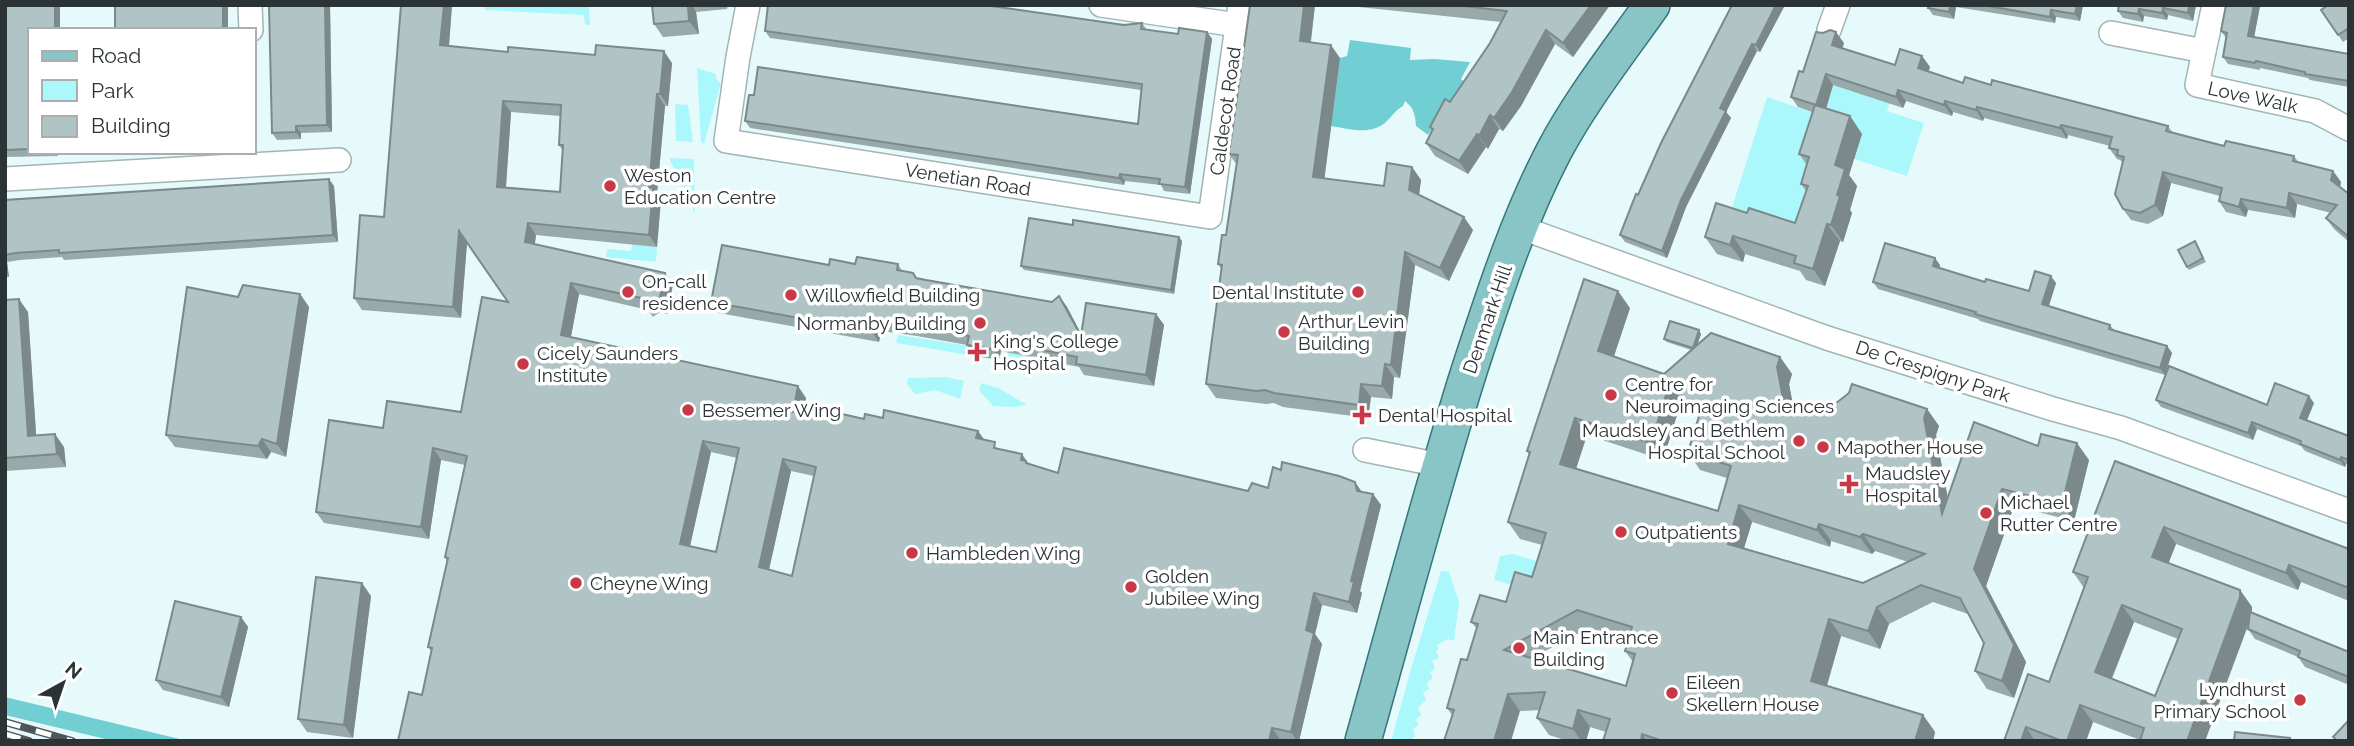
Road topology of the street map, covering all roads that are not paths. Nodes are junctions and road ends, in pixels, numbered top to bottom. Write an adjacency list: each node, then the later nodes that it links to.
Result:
1 (250, 5): 8 (street)
2 (748, 5): 16 (street, Venetian Road)
3 (1101, 5): 7 (street)
4 (1652, 5): 17 (main road, Denmark Hill)
5 (1838, 5): 9 (street)
6 (2214, 5): 11 (street)
7 (1238, 15): 16 (street, Caldecot Road)
8 (251, 28)
9 (1829, 30)
10 (2111, 33): 11 (street, Love Walk)
11 (2204, 51): 12 (street, Love Walk)
12 (2349, 129)
13 (252, 159): 14 (street); 15 (street)
14 (339, 160)
15 (5, 179)
16 (1210, 217)
17 (1519, 227): 19 (main road, Denmark Hill); 20 (street, De Crespigny Park)
18 (1366, 450): 19 (street)
19 (1440, 465): 21 (main road, Denmark Hill)
20 (2349, 511)
21 (1363, 741)

